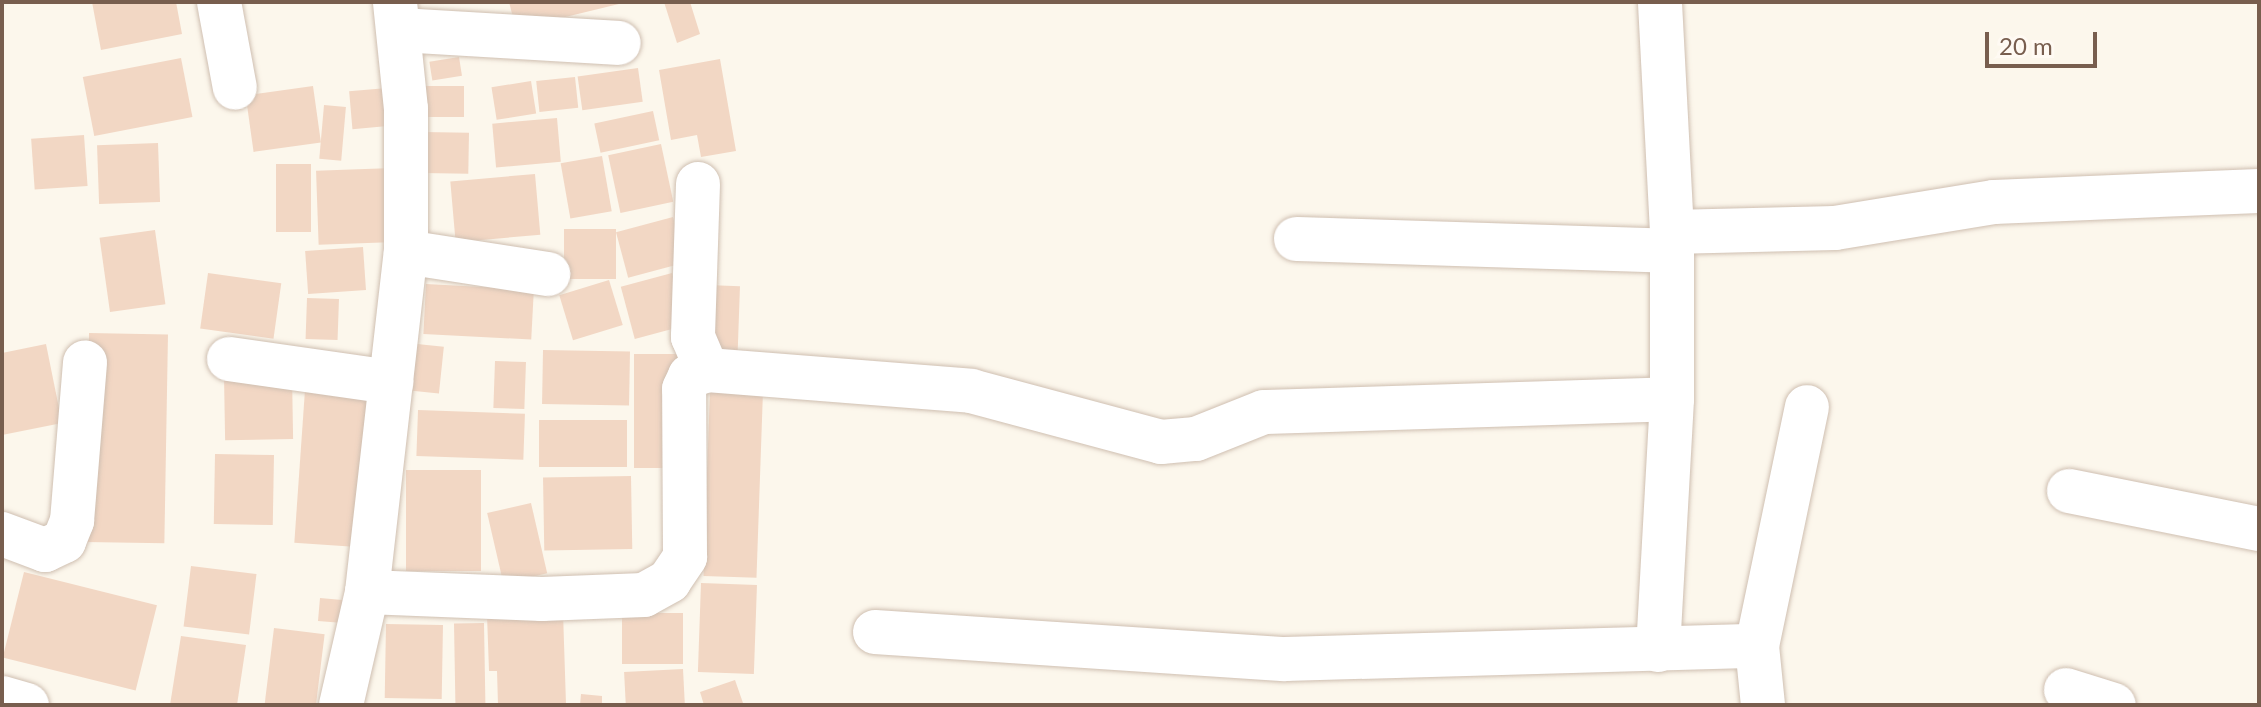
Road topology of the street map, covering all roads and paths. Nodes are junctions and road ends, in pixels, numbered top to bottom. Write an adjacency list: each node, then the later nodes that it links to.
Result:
1 (219, 2): 5 (street)
2 (1660, 2): 9 (street)
3 (398, 16): 4 (street); 10 (street)
4 (619, 43)
5 (235, 88)
6 (698, 184): 14 (street)
7 (2259, 191): 9 (street)
8 (1296, 239): 9 (street)
9 (1672, 242): 16 (street)
10 (406, 252): 11 (street); 15 (street)
11 (548, 274)
12 (229, 359): 15 (street)
13 (85, 363): 20 (street)
14 (707, 370): 16 (street); 21 (street)
15 (391, 382): 21 (street)
16 (1672, 399): 24 (street)
17 (1807, 407): 23 (street)
18 (2069, 491): 19 (street)
19 (2259, 529)
20 (2, 534)
21 (367, 592): 28 (street)
22 (875, 632): 24 (street)
23 (1757, 646): 24 (street); 29 (street)
24 (1658, 650)
25 (2066, 690): 30 (street)
26 (2, 698): 27 (street)
27 (27, 705)
28 (341, 705)
29 (1763, 705)
30 (2114, 705)

